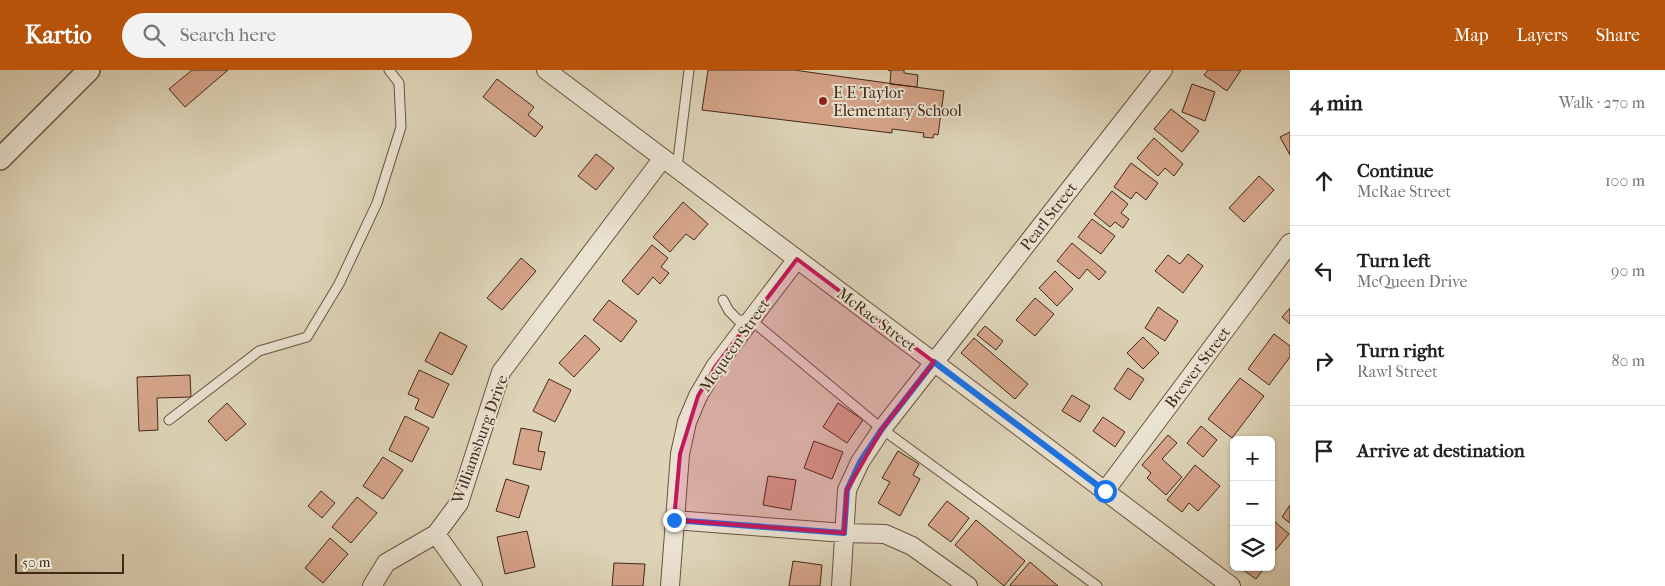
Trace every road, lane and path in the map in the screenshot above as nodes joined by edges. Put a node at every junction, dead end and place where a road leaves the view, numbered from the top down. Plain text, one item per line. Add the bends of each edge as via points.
1 (89, 70) edge
2 (389, 70) edge
3 (546, 70) edge
4 (689, 70) edge
5 (1163, 70) edge
6 (0, 159) edge
7 (670, 163) junction
8 (1290, 243) edge
9 (796, 259) junction
10 (722, 300) dead end
11 (750, 320) junction
12 (934, 362) junction
13 (169, 420) dead end
14 (882, 429) junction
15 (1105, 491) junction
16 (674, 520) junction
17 (844, 533) junction
18 (436, 534) junction
19 (372, 586) edge
20 (473, 586) edge
21 (670, 586) edge
22 (841, 586) edge
23 (968, 586) edge
24 (1097, 586) edge
25 (1231, 586) edge

1 - 6 street
2 - 13 lane via 399,83 401,127 377,203 308,337 259,351
3 - 7 street, McRae Street
4 - 7 lane
5 - 12 street, Pearl Street
7 - 9 street, McRae Street
7 - 18 street, Williamsburg Drive via 502,372 459,503
8 - 15 street, Brewer Street
9 - 11 street, Mcqueen Street
9 - 12 street, McRae Street
10 - 11 lane via 738,320
11 - 14 lane
11 - 16 street, Mcqueen Street via 715,367 687,422 680,454
12 - 14 street, Pearl Street
12 - 15 street, McRae Street
14 - 17 street, Pearl Street via 860,462 847,490
14 - 24 lane
15 - 25 street, McRae Street
16 - 17 street
16 - 21 street, Mcqueen Street
17 - 22 street, Pearl Street
17 - 23 street via 885,534 912,546
18 - 19 street, Williamsburg Drive via 386,563
18 - 20 street

